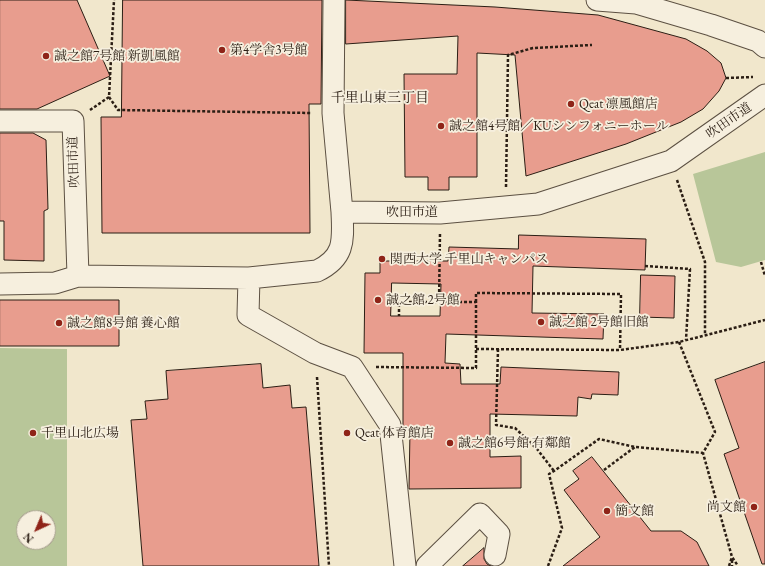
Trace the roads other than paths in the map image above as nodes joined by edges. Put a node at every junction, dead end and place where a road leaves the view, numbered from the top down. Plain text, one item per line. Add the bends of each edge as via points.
1 (334, 0) edge
2 (597, 0) edge
3 (765, 47) edge
4 (765, 95) edge
5 (0, 121) edge
6 (342, 212) junction
7 (78, 276) junction
8 (249, 278) junction
9 (0, 284) edge
10 (495, 555) dead end
11 (405, 566) edge
12 (426, 566) edge

1 - 6 lane via 332,113
2 - 3 lane via 636,3 758,41
4 - 6 lane, 吹田市道 via 671,161 538,204 440,213
5 - 7 lane, 吹田市道 via 73,121
6 - 8 lane via 343,242 332,261 324,268 317,271
7 - 8 lane
7 - 9 lane via 55,283
8 - 11 lane via 248,315 315,353 352,367 390,425
10 - 12 lane via 499,534 480,514

